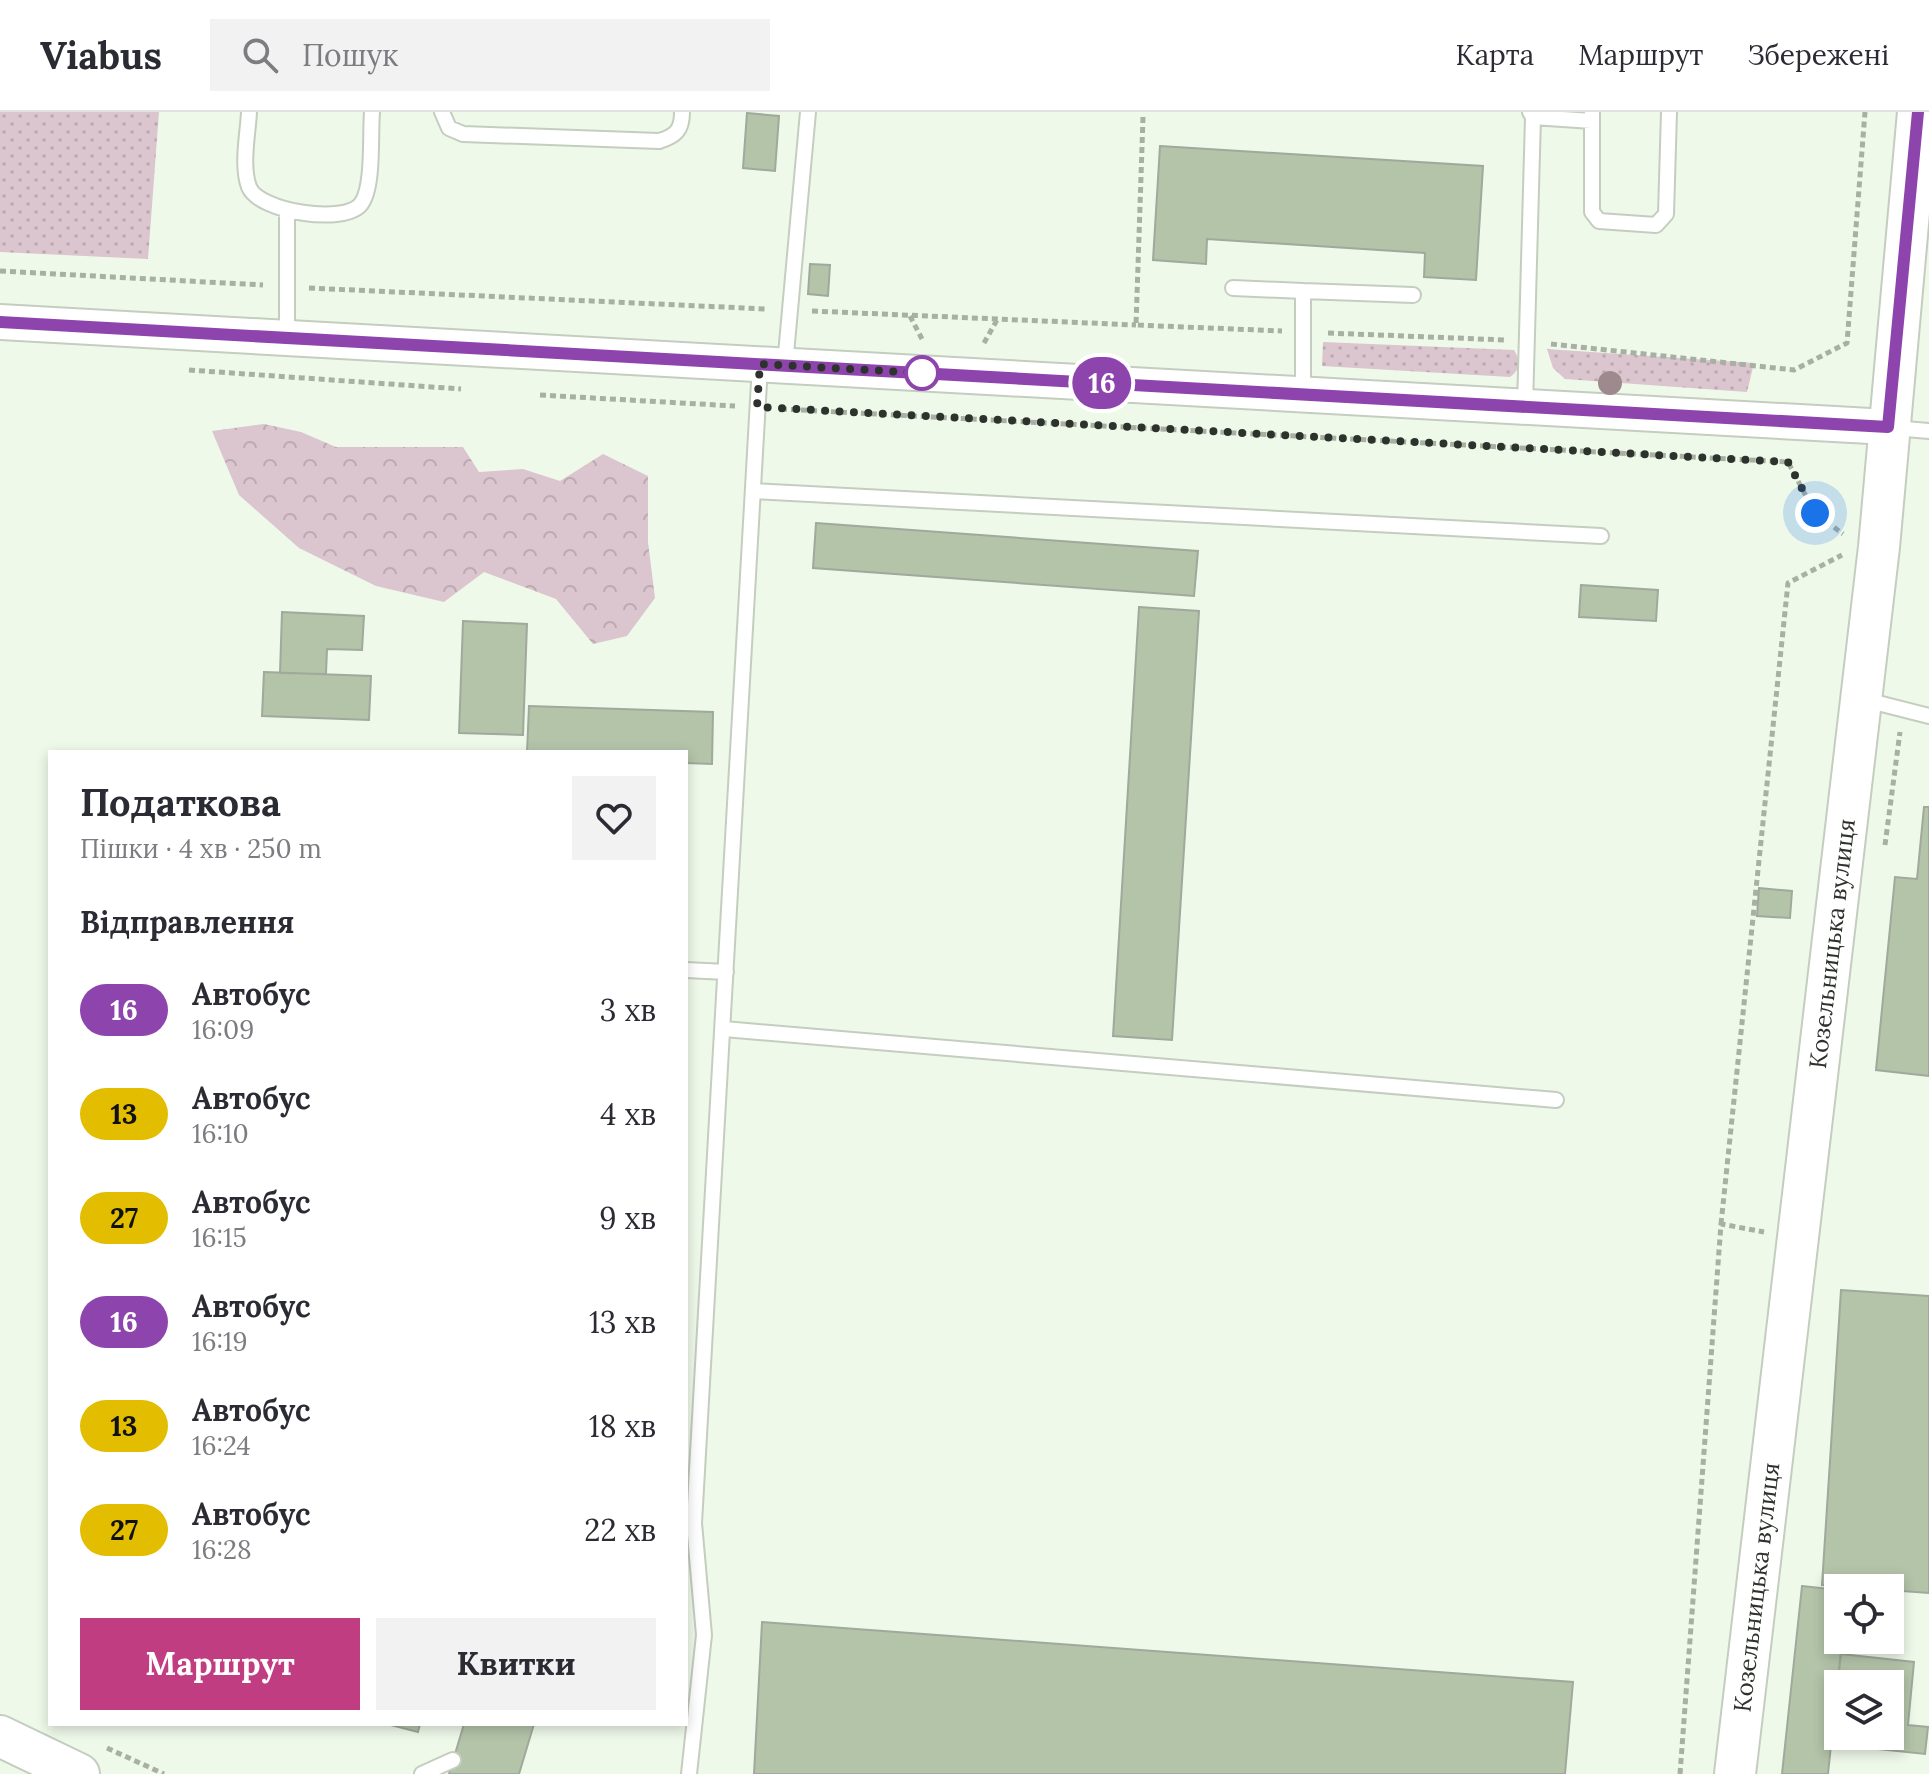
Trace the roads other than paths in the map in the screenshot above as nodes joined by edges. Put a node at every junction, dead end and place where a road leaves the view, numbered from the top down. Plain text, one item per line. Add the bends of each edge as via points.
1 (249, 112) edge
2 (372, 112) edge
3 (442, 112) edge
4 (682, 112) edge
5 (808, 112) edge
6 (1669, 112) edge
7 (1918, 112) edge
8 (1532, 114) edge
9 (1592, 116) edge
10 (287, 211) junction
11 (1233, 288) dead end
12 (1303, 291) junction
13 (1413, 295) dead end
14 (0, 322) edge
15 (287, 338) junction
16 (772, 365) junction
17 (1303, 395) junction
18 (1525, 407) junction
19 (1888, 427) junction
20 (1929, 431) edge
21 (753, 491) junction
22 (1601, 536) dead end
23 (1862, 699) junction
24 (1929, 716) edge
25 (688, 970) edge
26 (726, 972) junction
27 (724, 1029) junction
28 (1556, 1100) dead end
29 (23, 1753) edge
30 (453, 1760) dead end
31 (79, 1774) edge
32 (422, 1774) edge
33 (689, 1774) edge
34 (1735, 1774) edge

1 - 10 lane via 248,186 257,200
2 - 10 lane via 367,194 359,207 348,214
3 - 4 lane via 449,128 463,134 659,141 674,136 682,125
5 - 16 lane via 789,310
6 - 9 lane via 1666,214 1656,225 1599,221 1592,212
7 - 19 main road, Козельницька вулиця
8 - 9 lane
8 - 18 lane
10 - 15 lane
11 - 12 lane
12 - 13 lane
12 - 17 lane
14 - 15 street
15 - 16 street
16 - 17 street
16 - 21 lane via 757,407
17 - 18 street
18 - 19 street
19 - 20 lane
19 - 23 main road, Козельницька вулиця
21 - 22 lane
21 - 26 lane
23 - 24 lane
23 - 34 main road, Козельницька вулиця
25 - 26 lane
26 - 27 lane
27 - 28 lane
27 - 33 lane via 694,1523 704,1635
29 - 31 main road
30 - 32 lane

